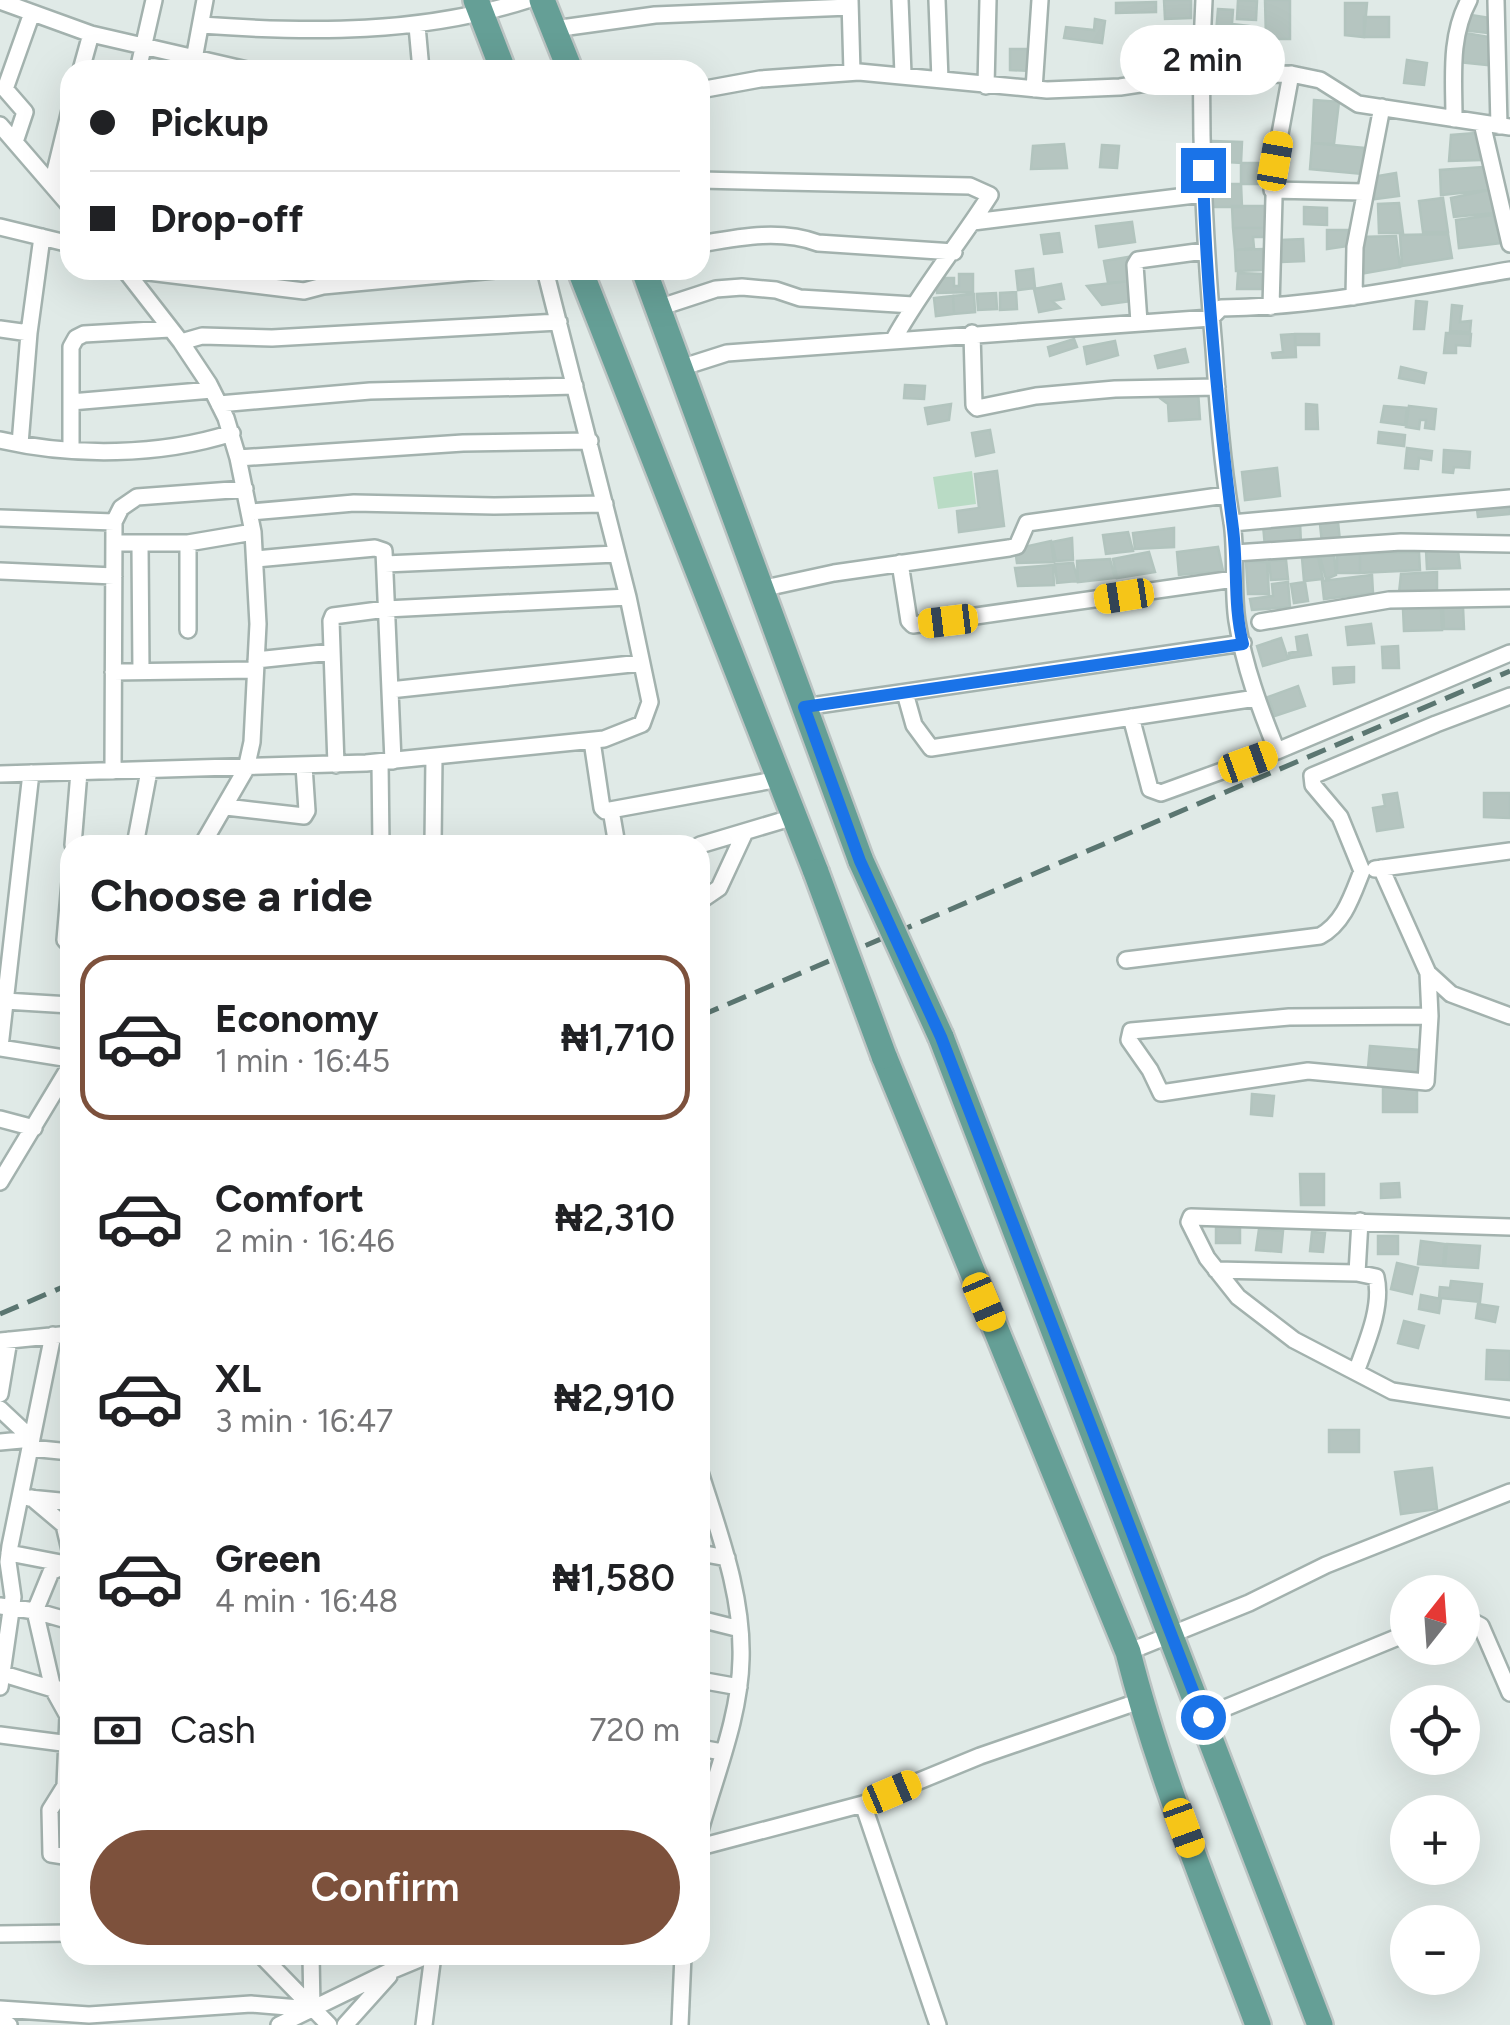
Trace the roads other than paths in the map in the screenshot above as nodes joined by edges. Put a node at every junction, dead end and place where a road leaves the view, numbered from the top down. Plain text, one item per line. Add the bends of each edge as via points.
1 (154, 0) edge
2 (205, 0) edge
3 (527, 0) edge
4 (542, 0) edge
5 (900, 0) edge
6 (936, 0) edge
7 (988, 0) edge
8 (1040, 0) edge
9 (1204, 0) edge
10 (1469, 0) edge
11 (0, 1) edge
12 (1496, 1) edge
13 (850, 4) edge
14 (479, 7) edge
15 (32, 13) junction
16 (201, 25) junction
17 (418, 26) junction
18 (554, 29) junction
19 (91, 34) junction
20 (146, 46) junction
21 (84, 60) edge
22 (141, 60) edge
23 (181, 60) edge
24 (195, 60) edge
25 (420, 60) edge
26 (499, 60) edge
27 (566, 60) edge
28 (852, 72) junction
29 (903, 74) junction
30 (1291, 74) junction
31 (1200, 75) junction
32 (940, 80) junction
33 (986, 86) junction
34 (710, 88) edge
35 (1034, 90) junction
36 (1382, 107) junction
37 (1454, 119) junction
38 (0, 124) edge
39 (1497, 125) edge
40 (15, 142) junction
41 (60, 151) edge
42 (710, 180) edge
43 (52, 184) junction
44 (1272, 190) junction
45 (1364, 192) junction
46 (60, 194) edge
47 (1204, 194) junction
48 (973, 222) junction
49 (0, 227) edge
50 (42, 237) junction
51 (60, 242) edge
52 (710, 242) edge
53 (1510, 244) edge
54 (1204, 251) junction
55 (954, 252) junction
56 (1510, 270) edge
57 (136, 280) edge
58 (212, 280) edge
59 (331, 280) edge
60 (548, 280) edge
61 (584, 280) edge
62 (648, 280) edge
63 (1354, 297) junction
64 (913, 305) junction
65 (1271, 307) junction
66 (658, 308) junction
67 (1211, 318) junction
68 (559, 322) junction
69 (1139, 322) junction
70 (0, 328) edge
71 (28, 333) junction
72 (972, 333) junction
73 (176, 335) junction
74 (894, 339) junction
75 (680, 368) junction
76 (576, 386) junction
77 (1217, 387) junction
78 (215, 397) junction
79 (71, 402) junction
80 (232, 433) junction
81 (0, 440) edge
82 (590, 441) junction
83 (20, 444) junction
84 (71, 450) junction
85 (238, 458) junction
86 (245, 488) junction
87 (1226, 495) junction
88 (1510, 498) edge
89 (605, 504) junction
90 (250, 512) junction
91 (0, 518) edge
92 (114, 522) junction
93 (1232, 523) junction
94 (253, 532) junction
95 (188, 542) junction
96 (114, 543) junction
97 (1510, 544) edge
98 (140, 546) junction
99 (1236, 553) junction
100 (617, 554) junction
101 (256, 559) junction
102 (384, 564) junction
103 (900, 564) junction
104 (0, 570) edge
105 (114, 576) junction
106 (1234, 579) junction
107 (761, 589) junction
108 (628, 597) junction
109 (1510, 598) edge
110 (386, 610) junction
111 (1260, 622) dead end
112 (188, 630) dead end
113 (1243, 644) junction
114 (332, 652) junction
115 (1510, 653) edge
116 (642, 663) junction
117 (255, 665) junction
118 (113, 672) junction
119 (141, 672) junction
120 (390, 690) junction
121 (905, 693) junction
122 (1510, 696) edge
123 (1256, 698) junction
124 (804, 707) junction
125 (1130, 718) junction
126 (592, 740) junction
127 (1277, 751) junction
128 (434, 757) junction
129 (387, 761) junction
130 (336, 764) junction
131 (304, 766) junction
132 (246, 768) junction
133 (149, 771) junction
134 (80, 772) junction
135 (112, 772) junction
136 (31, 773) junction
137 (0, 774) edge
138 (780, 779) junction
139 (226, 807) junction
140 (611, 810) junction
141 (794, 817) junction
142 (745, 832) junction
143 (74, 835) edge
144 (138, 835) edge
145 (208, 835) edge
146 (381, 835) edge
147 (434, 835) edge
148 (615, 835) edge
149 (710, 842) edge
150 (1510, 851) edge
151 (1381, 868) junction
152 (1362, 871) junction
153 (710, 894) edge
154 (6, 944) edge
155 (1126, 960) dead end
156 (1428, 973) junction
157 (5, 1001) junction
158 (60, 1004) edge
159 (1430, 1016) junction
160 (1510, 1016) edge
161 (0, 1048) edge
162 (60, 1061) edge
163 (60, 1081) edge
164 (0, 1118) edge
165 (34, 1128) junction
166 (0, 1182) edge
167 (1360, 1222) junction
168 (1510, 1227) edge
169 (1216, 1270) junction
170 (1357, 1274) junction
171 (52, 1335) junction
172 (60, 1335) edge
173 (5, 1340) edge
174 (1356, 1372) junction
175 (0, 1394) edge
176 (0, 1409) edge
177 (1510, 1409) edge
178 (0, 1442) edge
179 (32, 1444) junction
180 (60, 1450) edge
181 (1510, 1492) edge
182 (26, 1497) junction
183 (60, 1501) edge
184 (710, 1504) edge
185 (60, 1522) edge
186 (9, 1553) junction
187 (710, 1555) edge
188 (727, 1558) junction
189 (60, 1559) edge
190 (60, 1566) edge
191 (6, 1607) edge
192 (35, 1610) junction
193 (60, 1617) edge
194 (710, 1622) edge
195 (1480, 1625) edge
196 (740, 1629) junction
197 (1172, 1636) junction
198 (1390, 1640) edge
199 (1128, 1652) junction
200 (0, 1678) edge
201 (710, 1682) edge
202 (739, 1687) junction
203 (53, 1688) junction
204 (60, 1688) edge
205 (1510, 1693) edge
206 (60, 1701) edge
207 (1140, 1701) junction
208 (1203, 1717) junction
209 (0, 1736) edge
210 (60, 1743) edge
211 (710, 1750) edge
212 (722, 1752) junction
213 (710, 1789) edge
214 (60, 1794) edge
215 (863, 1804) junction
216 (710, 1844) edge
217 (60, 1856) edge
218 (60, 1933) edge
219 (0, 1934) edge
220 (271, 1965) edge
221 (312, 1965) edge
222 (405, 1965) edge
223 (430, 1965) edge
224 (681, 1965) edge
225 (394, 1969) junction
226 (0, 2008) edge
227 (312, 2008) junction
228 (0, 2021) edge
229 (9, 2025) edge
230 (279, 2025) edge
231 (329, 2025) edge
232 (345, 2025) edge
233 (424, 2025) edge
234 (680, 2025) edge
235 (938, 2025) edge
236 (1258, 2025) edge
237 (1320, 2025) edge

1 - 20 street
2 - 16 street
3 - 14 street
4 - 18 main road
5 - 29 street
6 - 32 street
7 - 33 street
8 - 35 street
9 - 31 street
10 - 37 street via 1454,46
11 - 15 street
12 - 39 street
13 - 18 street via 655,15
13 - 28 street
14 - 17 street
14 - 26 main road
15 - 19 street
15 - 40 street via 5,89 26,112
16 - 17 street
16 - 24 street
17 - 25 street
18 - 27 main road
19 - 20 street
19 - 21 street
20 - 22 street
20 - 23 street
28 - 29 street
28 - 34 street
29 - 32 street
30 - 31 street
30 - 36 street via 1320,80 1358,104
30 - 44 street
31 - 35 street
31 - 47 street
32 - 33 street
33 - 35 street
36 - 37 street
36 - 45 street
37 - 39 street
38 - 40 street
39 - 53 street
40 - 43 street
41 - 43 street
42 - 48 street via 970,186 990,195
43 - 46 street
44 - 45 street
44 - 65 street
45 - 63 street
47 - 48 street
47 - 54 street
48 - 55 street
49 - 50 street
50 - 51 street
50 - 71 street
52 - 55 street via 802,236 818,243
54 - 67 street
54 - 69 street via 1138,260
55 - 64 street
56 - 63 street
57 - 73 street
58 - 59 street via 304,291
60 - 68 street
61 - 138 main road
62 - 66 main road
63 - 65 street
64 - 66 street via 742,287
64 - 74 street
65 - 67 street via 1222,308
66 - 75 main road
67 - 69 street
67 - 77 street
68 - 73 street via 272,338
68 - 76 street
69 - 72 street
70 - 71 street
71 - 83 street
72 - 74 street
72 - 77 street via 978,408 1036,396
73 - 78 street
73 - 79 street via 76,338
74 - 75 street via 728,353
75 - 107 main road
76 - 78 street
76 - 82 street
77 - 87 street
78 - 79 street
78 - 80 street
79 - 84 street
80 - 84 street via 155,447
80 - 85 street
81 - 83 street
82 - 85 street
82 - 89 street
83 - 84 street
85 - 86 street
86 - 90 street
86 - 92 street via 137,497
87 - 93 street
87 - 103 street via 1027,523 1016,546
88 - 93 street
89 - 90 street via 354,503
89 - 100 street
90 - 94 street
91 - 92 street
92 - 96 street
93 - 99 street
94 - 95 street
94 - 101 street
95 - 98 street
95 - 112 street
96 - 98 street
96 - 105 street
97 - 99 street via 1401,542
98 - 119 street
99 - 106 street
100 - 102 street
100 - 108 street
101 - 102 street via 375,548 384,551
101 - 117 street
102 - 110 street
103 - 106 street via 913,625
103 - 107 street
104 - 105 street
105 - 118 street
106 - 113 street
107 - 124 main road
108 - 110 street
108 - 116 street
109 - 111 street via 1389,600
110 - 114 street via 333,616
110 - 120 street
113 - 121 street
113 - 123 street
114 - 117 street
114 - 130 street
115 - 127 street
116 - 120 street
116 - 126 street via 650,702 642,724
117 - 119 street
117 - 132 street
118 - 119 street
118 - 135 street
120 - 129 street
121 - 124 street
121 - 125 street via 914,724 931,748
122 - 152 street via 1312,776 1340,817
123 - 125 street
123 - 127 street
124 - 197 main road, bridge via 860,861 941,1037
125 - 127 street via 1154,792
126 - 128 street
126 - 140 street via 602,808
128 - 129 street
128 - 147 street
129 - 130 street
129 - 146 street
130 - 131 street
131 - 132 street
131 - 139 street via 304,816
132 - 133 street
132 - 139 street
133 - 135 street
133 - 144 street
134 - 135 street
134 - 136 street
134 - 143 street
136 - 137 street
136 - 154 street
138 - 140 street
138 - 141 main road
139 - 145 street
140 - 148 street
141 - 142 street
141 - 199 main road, bridge via 884,1056
142 - 149 street
142 - 153 street
150 - 151 street
151 - 152 street
151 - 156 street
152 - 155 street via 1342,917 1320,936
154 - 157 street
156 - 159 street
156 - 160 street via 1451,994
157 - 158 street
157 - 161 street
159 - 159 street via 1426,1082 1308,1072 1161,1092 1129,1040 1132,1030 1289,1017
161 - 162 street
163 - 165 street
164 - 165 street
165 - 166 street
167 - 168 street
167 - 169 street via 1191,1217 1190,1227
167 - 170 street
169 - 170 street
169 - 174 street via 1238,1297 1294,1340
170 - 174 street via 1376,1277 1378,1285
171 - 172 street
171 - 173 street
171 - 179 street
173 - 175 street
174 - 177 street via 1421,1398
176 - 179 street
178 - 179 street
179 - 180 street
179 - 182 street
181 - 197 street
182 - 183 street
182 - 185 street
182 - 186 street
184 - 188 street
186 - 189 street
186 - 191 street
187 - 188 street
188 - 196 street
190 - 192 street
191 - 192 street
191 - 200 street
192 - 193 street
192 - 203 street
194 - 196 street
195 - 205 street
196 - 202 street
197 - 199 street
197 - 208 main road
198 - 208 street
199 - 207 main road
200 - 203 street
201 - 202 street
202 - 212 street
203 - 204 street
203 - 206 street
207 - 215 street
207 - 236 main road
208 - 237 main road
209 - 210 street
211 - 212 street
212 - 213 street
214 - 217 street via 50,1810 51,1854
215 - 216 street
215 - 235 street
218 - 219 street
220 - 227 street
221 - 227 street
222 - 225 street
223 - 233 street
224 - 234 street
225 - 227 street
225 - 232 street
226 - 227 street via 89,2016 251,2004
227 - 230 street
227 - 231 street
228 - 229 street

